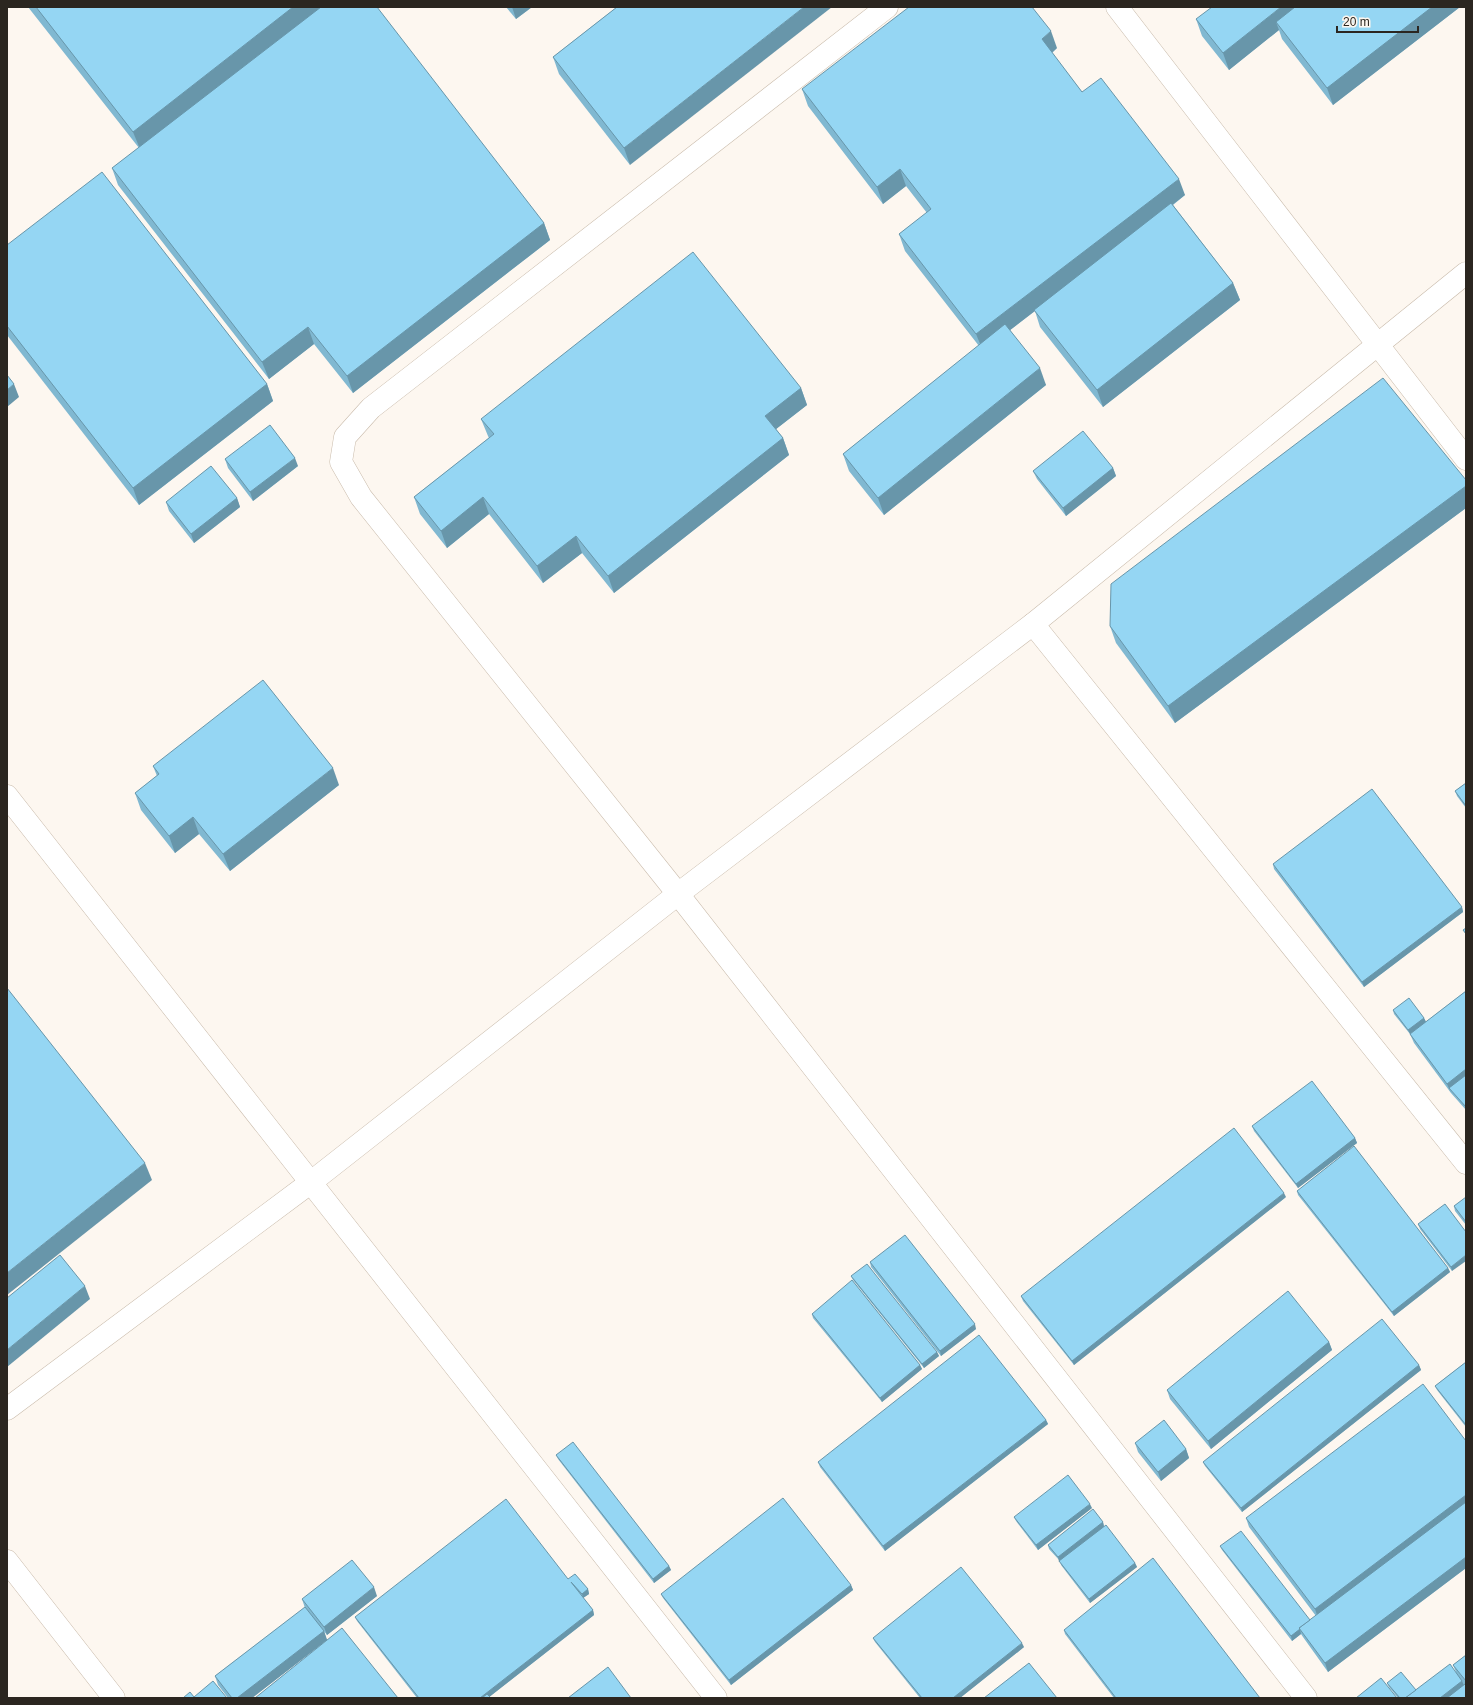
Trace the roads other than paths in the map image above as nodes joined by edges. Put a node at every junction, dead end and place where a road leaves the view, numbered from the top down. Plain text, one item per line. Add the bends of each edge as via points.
1 (887, 7) edge
2 (1117, 7) edge
3 (1466, 273) edge
4 (1378, 346) junction
5 (1466, 459) edge
6 (1033, 624) junction
7 (7, 796) edge
8 (678, 894) junction
9 (1466, 1163) edge
10 (310, 1183) junction
11 (7, 1409) edge
12 (7, 1561) edge
13 (114, 1698) edge
14 (716, 1698) edge
15 (1306, 1698) edge

1 - 8 street via 371,408 345,437 341,462 362,497
2 - 4 street
3 - 4 street
4 - 5 street
4 - 6 street
6 - 8 street
6 - 9 street
7 - 10 street
8 - 10 street
8 - 15 street
10 - 11 street
10 - 14 street
12 - 13 street

